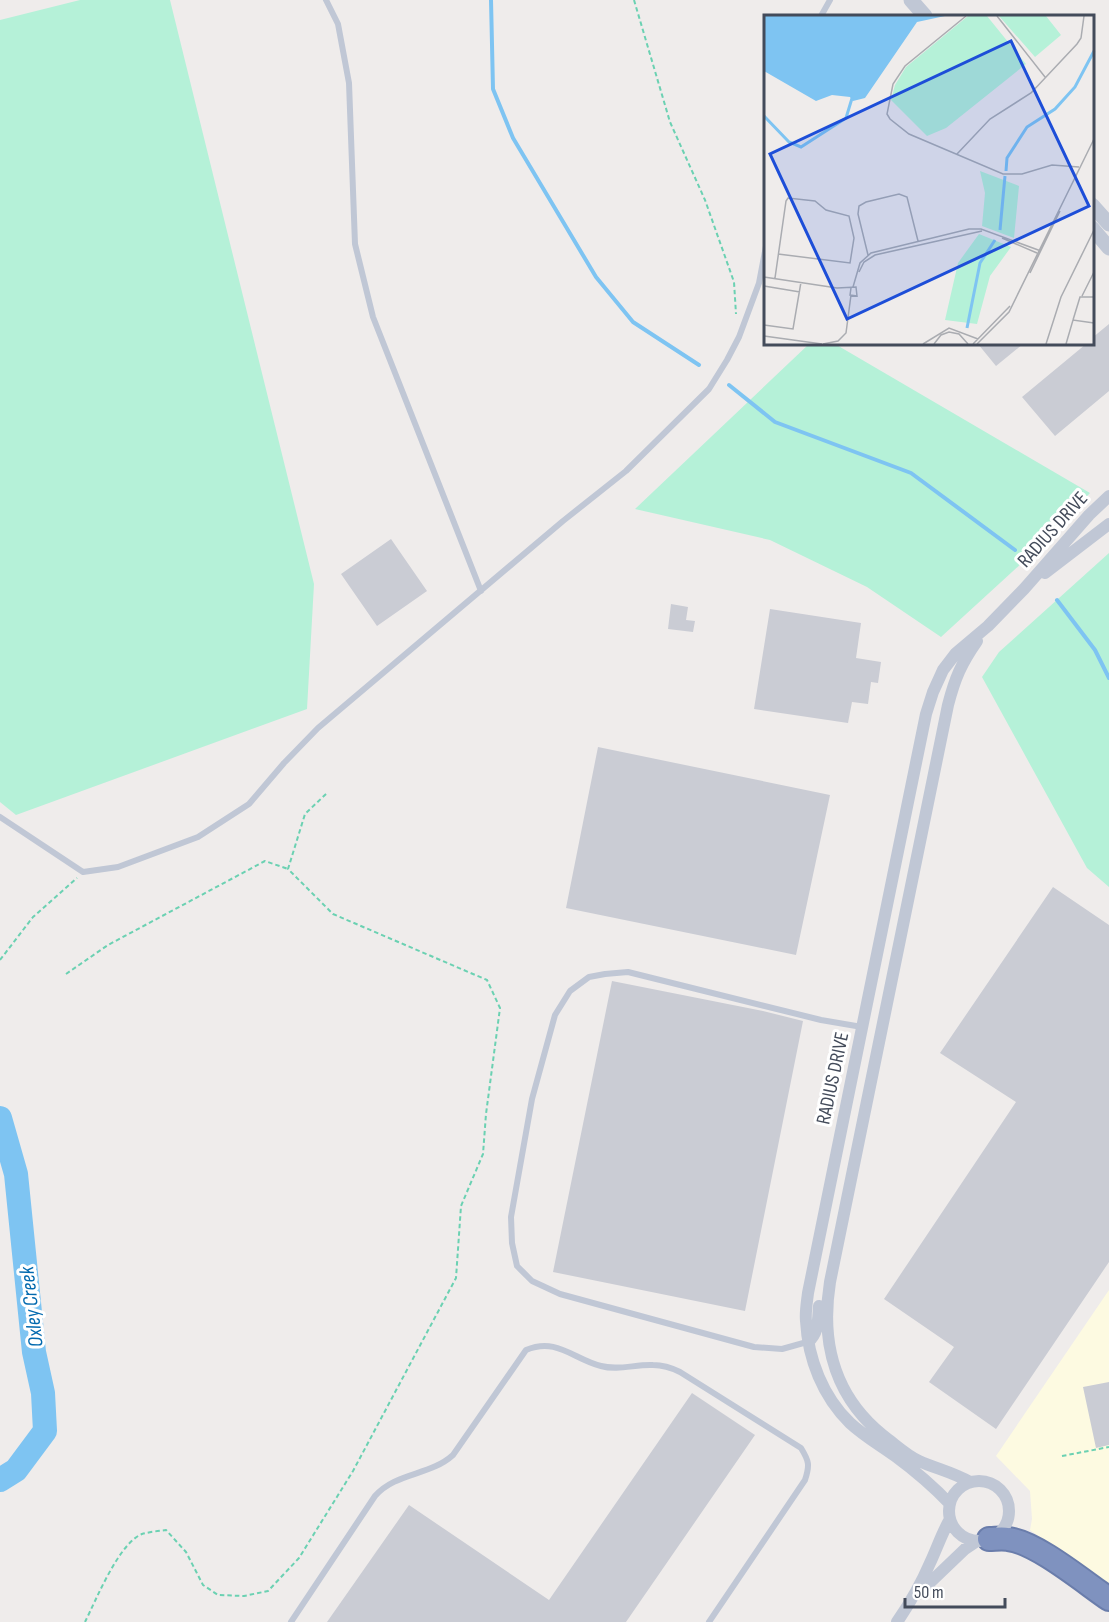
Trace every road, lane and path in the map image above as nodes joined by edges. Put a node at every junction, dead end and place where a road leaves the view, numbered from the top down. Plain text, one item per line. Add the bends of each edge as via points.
1 (327, 0) edge
2 (634, 0) edge
3 (830, 0) edge
4 (911, 0) edge
5 (822, 15) edge
6 (924, 15) edge
7 (1094, 207) edge
8 (1109, 224) edge
9 (1094, 230) edge
10 (1109, 248) edge
11 (764, 252) edge
12 (739, 337) junction
13 (1109, 496) edge
14 (1109, 524) edge
15 (1024, 589) junction
16 (481, 591) junction
17 (988, 626) junction
18 (327, 793) dead end
19 (0, 817) edge
20 (919, 844) junction
21 (288, 869) junction
22 (83, 872) junction
23 (0, 960) edge
24 (876, 964) junction
25 (66, 974) dead end
26 (887, 1001) junction
27 (862, 1027) junction
28 (843, 1118) junction
29 (843, 1216) junction
30 (808, 1341) junction
31 (835, 1369) junction
32 (1109, 1447) edge
33 (1062, 1456) dead end
34 (970, 1482) junction
35 (950, 1504) junction
36 (950, 1519) junction
37 (983, 1540) junction
38 (1109, 1599) edge
39 (913, 1600) junction
40 (85, 1622) edge
41 (291, 1622) edge
42 (709, 1622) edge
43 (897, 1622) edge

1 - 16 lane via 338,24 349,83 355,244 373,317
2 - 12 path via 670,122 705,200 734,282
3 - 5 lane
4 - 6 street
7 - 8 street
9 - 10 street
11 - 12 lane via 759,283
12 - 16 lane via 709,390 626,471
13 - 15 street, RADIUS DRIVE
14 - 15 street, RADIUS DRIVE
15 - 17 street, RADIUS DRIVE
16 - 22 lane via 318,728 249,804 198,837 118,867
17 - 20 street, RADIUS DRIVE via 954,681
17 - 24 street, RADIUS DRIVE via 956,653 933,692
18 - 21 path via 305,814
19 - 22 lane
20 - 24 street via 903,885 889,955 886,962
20 - 26 street, RADIUS DRIVE
21 - 25 path via 265,861 108,945
21 - 40 path via 333,914 487,980 500,1008 483,1154 461,1206 456,1278 353,1471 299,1558 268,1590 244,1596 218,1595 203,1585 186,1552 166,1530 140,1535 124,1548
22 - 23 path via 33,917
24 - 27 street, RADIUS DRIVE
26 - 28 street via 876,1004 856,1086
26 - 29 street, RADIUS DRIVE
27 - 28 street, RADIUS DRIVE
27 - 30 lane via 628,972 589,977 570,991 555,1016 532,1099 511,1217 518,1266 532,1281 560,1294 754,1347 782,1349
28 - 30 street, RADIUS DRIVE via 808,1293
29 - 30 street via 831,1242 817,1330
29 - 31 street, RADIUS DRIVE via 827,1300 826,1324
30 - 31 street via 824,1351
30 - 35 street, RADIUS DRIVE via 814,1365 835,1406 851,1424 934,1487
31 - 34 street, RADIUS DRIVE via 849,1399 880,1434 918,1461
32 - 33 path
34 - 35 street via 957,1490
34 - 37 street via 991,1483 1006,1498 1007,1522 1003,1529
35 - 36 street
36 - 37 street via 960,1534
36 - 39 street
37 - 38 highway via 1008,1539 1040,1551
37 - 39 street via 964,1549
39 - 43 street
41 - 42 lane via 383,1486 444,1463 526,1350 544,1345 601,1366 653,1365 681,1372 801,1448 808,1460 806,1480

